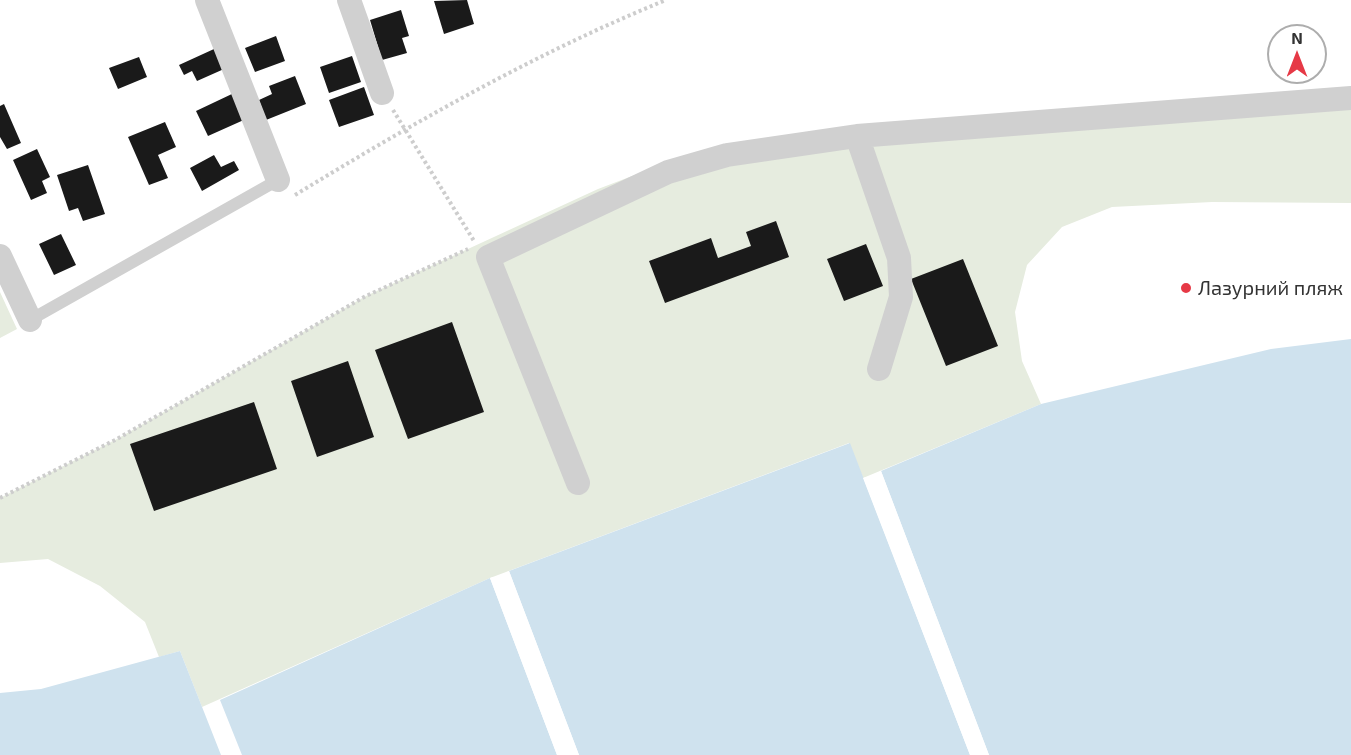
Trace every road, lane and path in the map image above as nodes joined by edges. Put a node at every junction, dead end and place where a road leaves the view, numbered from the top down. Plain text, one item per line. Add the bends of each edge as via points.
1 (207, 0) edge
2 (666, 0) edge
3 (353, 1) edge
4 (382, 93) joint
5 (1351, 98) edge
6 (404, 129) junction
7 (856, 136) junction
8 (278, 180) junction
9 (0, 256) edge
10 (30, 320) joint
11 (879, 369) dead end
12 (578, 483) dead end
13 (0, 498) edge

1 - 8 street
2 - 6 path via 505,75
3 - 4 street
4 - 6 path
5 - 7 street
6 - 8 path via 292,197 284,194
6 - 13 path via 476,245 366,296 117,440
7 - 11 street via 899,258 901,297
7 - 12 street via 727,155 668,172 488,257
8 - 10 lane
9 - 10 street

